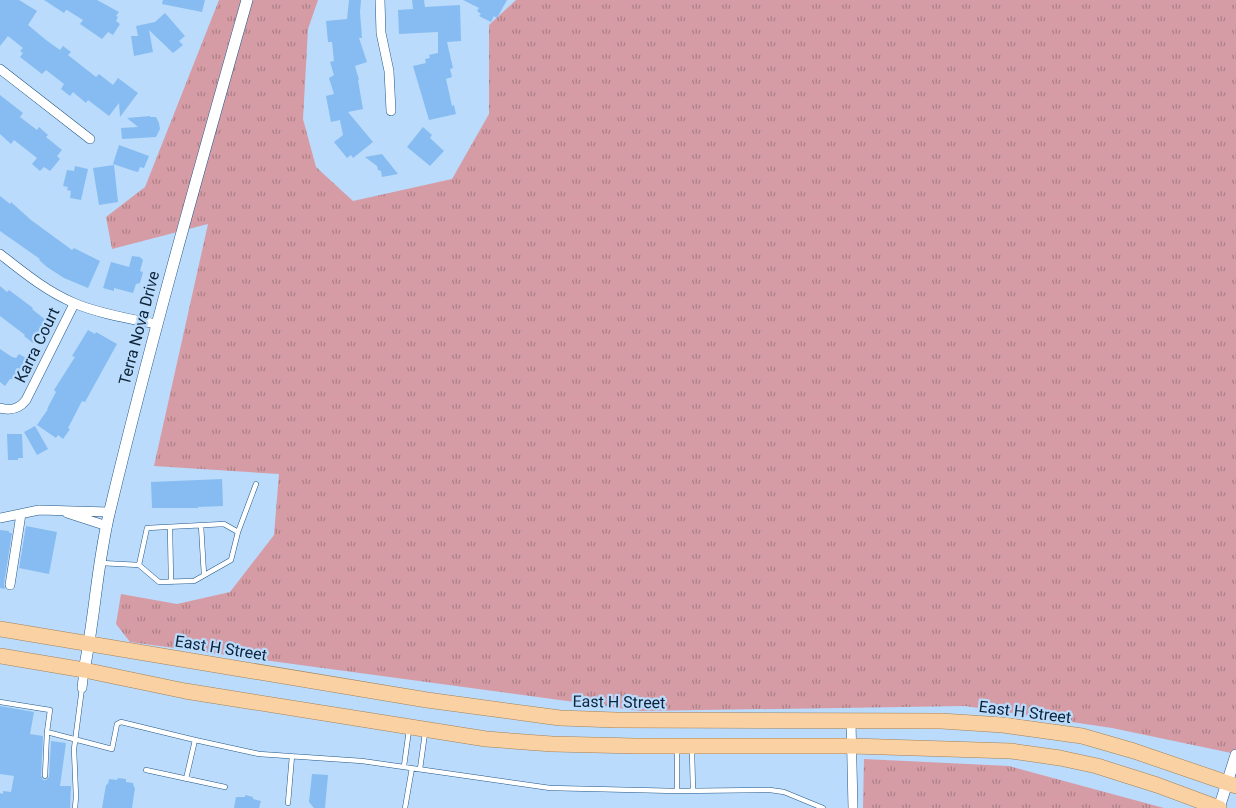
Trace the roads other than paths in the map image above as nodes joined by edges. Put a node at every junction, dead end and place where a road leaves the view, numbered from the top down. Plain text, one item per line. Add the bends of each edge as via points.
1 (246, 0) edge
2 (380, 0) edge
3 (0, 69) edge
4 (391, 111) dead end
5 (90, 139) dead end
6 (0, 254) edge
7 (74, 304) junction
8 (156, 324) junction
9 (0, 408) edge
10 (256, 484) dead end
11 (55, 509) junction
12 (109, 512) junction
13 (21, 514) junction
14 (0, 518) edge
15 (200, 525) junction
16 (107, 526) junction
17 (170, 527) junction
18 (238, 532) junction
19 (101, 562) junction
20 (139, 565) junction
21 (204, 575) junction
22 (171, 582) junction
23 (10, 585) dead end
24 (0, 630) edge
25 (90, 644) junction
26 (0, 656) edge
27 (84, 670) junction
28 (82, 688) joint
29 (0, 702) edge
30 (851, 721) junction
31 (410, 726) junction
32 (426, 728) junction
33 (47, 732) junction
34 (75, 738) junction
35 (195, 740) junction
36 (852, 746) junction
37 (677, 747) junction
38 (692, 747) junction
39 (1236, 755) edge
40 (292, 756) junction
41 (404, 766) junction
42 (412, 768) junction
43 (420, 769) junction
44 (146, 770) dead end
45 (45, 776) dead end
46 (186, 779) junction
47 (1231, 784) edge
48 (225, 787) dead end
49 (677, 791) junction
50 (693, 791) junction
51 (288, 803) dead end
52 (75, 808) edge
53 (405, 808) edge
54 (823, 808) edge
55 (852, 808) edge
56 (1219, 808) edge

1 - 8 street, Terra Nova Drive
2 - 4 street
3 - 5 street
6 - 7 street via 40,285
7 - 8 street
7 - 9 street, Karra Court via 26,400 13,410
8 - 12 street, Terra Nova Drive
10 - 18 lane
11 - 12 street
11 - 13 street
11 - 16 street
12 - 16 street, Terra Nova Drive
13 - 14 street
13 - 23 street
15 - 17 lane
15 - 18 lane via 224,524
15 - 21 lane
16 - 19 street, Terra Nova Drive
17 - 20 lane via 146,528
17 - 22 lane
18 - 21 lane via 231,560
19 - 20 lane
19 - 25 street, Terra Nova Drive
20 - 22 lane via 159,582
21 - 22 lane via 194,581
24 - 25 main road, East H Street
25 - 27 street, Terra Nova Drive
25 - 30 main road, East H Street via 427,700 560,718
26 - 27 main road
27 - 28 street
27 - 31 main road via 185,690
28 - 34 lane
29 - 33 lane via 50,710
30 - 36 street
30 - 47 main road, East H Street via 955,721 1082,736
31 - 32 main road
31 - 41 lane
32 - 37 main road via 486,739 552,744
32 - 43 lane
33 - 34 lane
33 - 45 lane
34 - 35 lane via 112,749 121,722
34 - 52 lane
35 - 40 lane via 259,754
35 - 46 lane
36 - 38 main road
36 - 55 street
36 - 56 main road via 1011,751 1060,758 1098,766
37 - 38 main road
37 - 49 lane
38 - 50 lane
39 - 47 street
40 - 41 lane
40 - 51 lane
41 - 42 lane
42 - 43 lane
42 - 53 lane
43 - 49 lane via 550,788
44 - 46 lane
46 - 48 lane
47 - 56 street
49 - 50 lane
50 - 54 lane via 770,790 784,792

